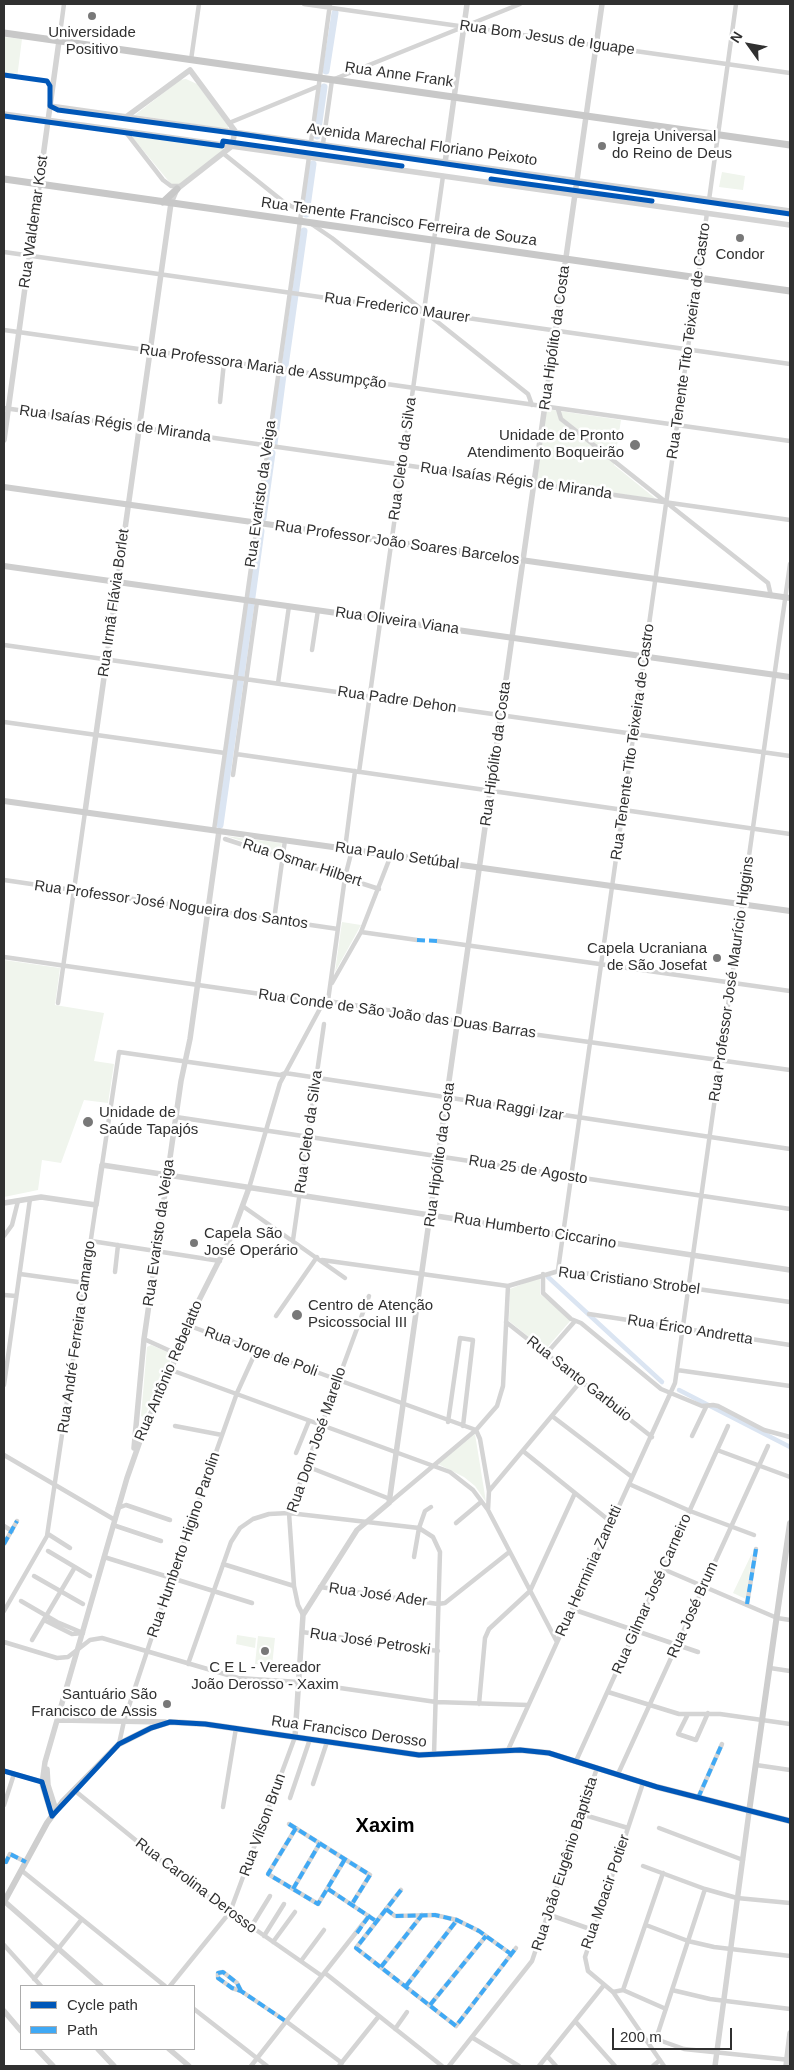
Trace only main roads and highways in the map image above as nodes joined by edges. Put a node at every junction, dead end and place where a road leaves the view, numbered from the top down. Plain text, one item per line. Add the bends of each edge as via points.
1 (4, 33) edge
2 (790, 145) edge
3 (4, 179) edge
4 (180, 187) road end
5 (163, 202) junction
6 (790, 291) edge
7 (4, 487) edge
8 (4, 566) edge
9 (788, 598) edge
10 (790, 677) edge
11 (4, 801) edge
12 (790, 911) edge
13 (790, 1523) edge
14 (787, 1569) edge
15 (749, 1812) junction
16 (790, 1821) edge
17 (4, 1902) edge

1 - 2 main road, Rua Anne Frank
3 - 5 main road, Rua Tenente Francisco Ferreira de Souza
4 - 5 main road
5 - 6 main road, Rua Tenente Francisco Ferreira de Souza
7 - 9 main road, Rua Professor João Soares Barcelos
8 - 10 main road, Rua Oliveira Viana
11 - 12 main road, Rua Paulo Setúbal
13 - 14 main road
14 - 15 main road
15 - 16 main road, Rua Francisco Derosso
15 - 17 main road, Rua Francisco Derosso via 548,1753 508,1750 434,1756 170,1722 119,1744 74,1790 54,1813

